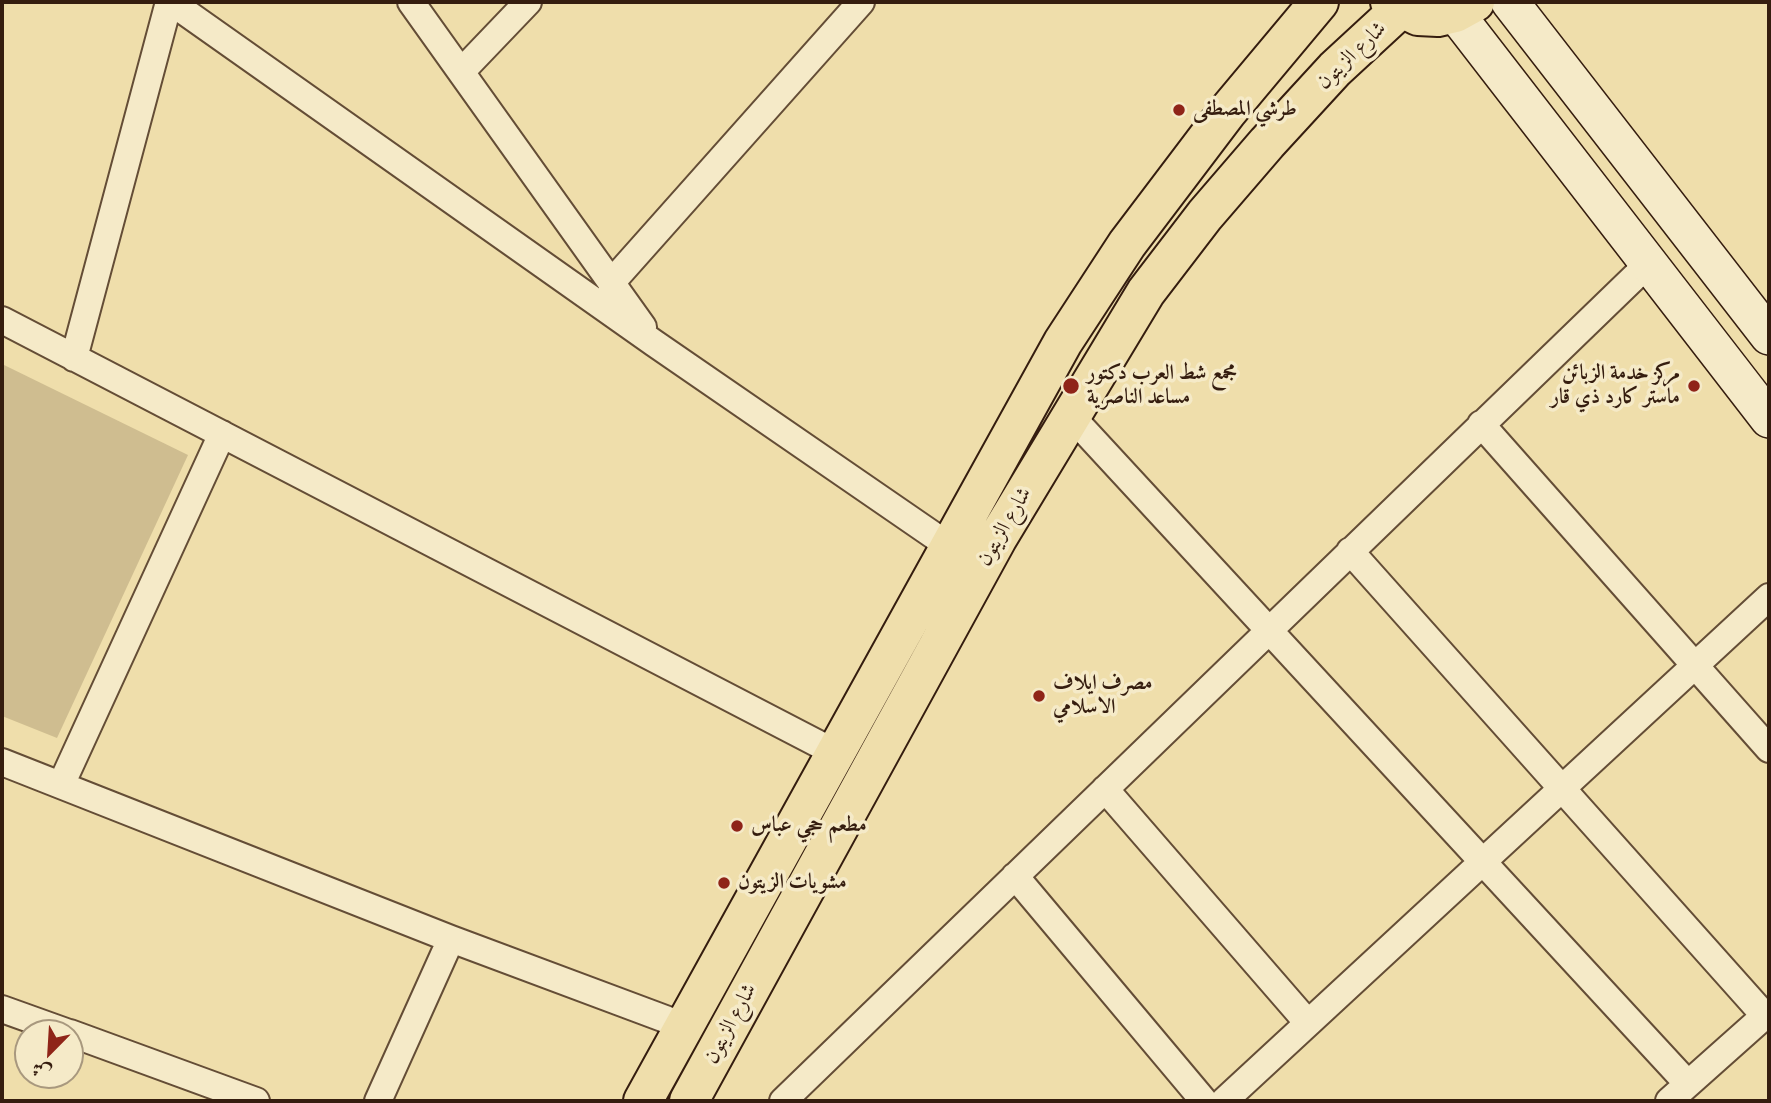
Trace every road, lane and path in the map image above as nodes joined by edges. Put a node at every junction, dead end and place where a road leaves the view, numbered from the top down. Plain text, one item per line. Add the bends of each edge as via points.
1 (170, 2) edge
2 (411, 2) edge
3 (528, 2) edge
4 (861, 2) edge
5 (1320, 2) edge
6 (1510, 2) edge
7 (1395, 6) edge
8 (1465, 7) edge
9 (461, 72) junction
10 (1648, 264) junction
11 (611, 283) junction
12 (2, 320) edge
13 (1769, 336) edge
14 (654, 343) junction
15 (74, 358) junction
16 (1070, 415) junction
17 (1769, 419) edge
18 (1480, 424) junction
19 (222, 435) junction
20 (949, 546) junction
21 (1350, 551) junction
22 (1769, 597) edge
23 (1269, 630) junction
24 (1695, 665) junction
25 (1769, 748) edge
26 (834, 752) junction
27 (2, 762) edge
28 (61, 785) junction
29 (1562, 788) junction
30 (1105, 789) junction
31 (1483, 862) junction
32 (1015, 876) junction
33 (451, 939) junction
34 (2, 1009) edge
35 (1767, 1014) edge
36 (30, 1019) edge
37 (1308, 1023) junction
38 (684, 1026) junction
39 (84, 1038) edge
40 (1679, 1093) edge
41 (256, 1101) edge
42 (378, 1101) edge
43 (643, 1101) edge
44 (690, 1101) edge
45 (783, 1101) edge
46 (1204, 1101) edge
47 (1224, 1101) edge

1 - 14 street
1 - 15 street
2 - 9 street
3 - 9 street
4 - 11 street
5 - 20 main road, شارع الزيتون via 1227,112 1127,244 1063,342
6 - 13 main road
7 - 8 main road via 1418,16 1438,17
7 - 16 main road, شارع الزيتون via 1205,215 1146,292
8 - 10 main road
9 - 11 street
10 - 17 main road
10 - 18 street
11 - 14 street
12 - 15 street
14 - 20 street
15 - 19 street
16 - 23 street
16 - 44 main road, شارع الزيتون via 867,772
18 - 21 street
18 - 24 street
19 - 26 street
19 - 28 street
20 - 26 main road, شارع الزيتون
21 - 23 street
21 - 29 street
22 - 24 street
23 - 30 street
23 - 31 street
24 - 25 street
24 - 29 street
26 - 38 main road, شارع الزيتون
27 - 28 street
28 - 33 street
29 - 31 street
29 - 35 street
30 - 32 street
30 - 37 street
31 - 37 street
31 - 40 street
32 - 45 street
32 - 46 street
33 - 38 street
33 - 42 street
34 - 36 street
35 - 40 street
37 - 47 street
38 - 43 main road, شارع الزيتون
39 - 41 street

